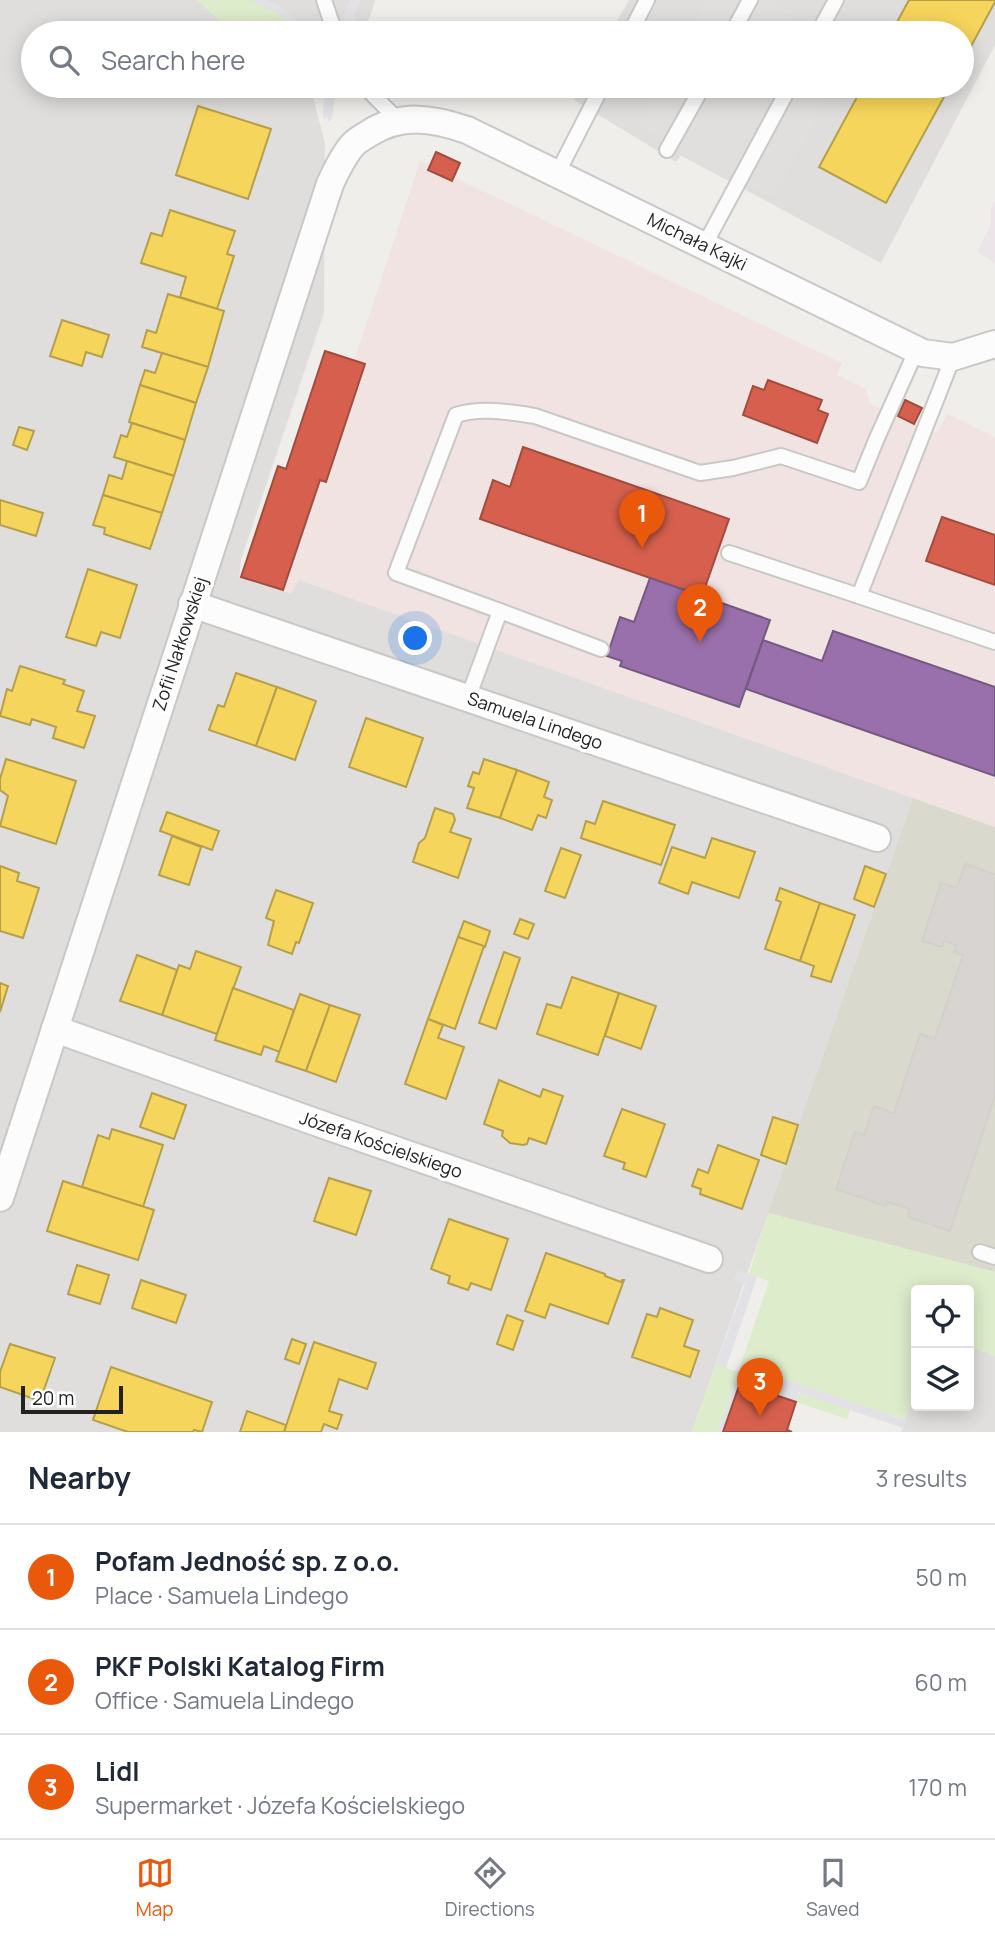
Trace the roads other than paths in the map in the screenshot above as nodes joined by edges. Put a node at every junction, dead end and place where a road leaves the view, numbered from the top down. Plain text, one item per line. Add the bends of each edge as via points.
1 (324, 0) edge
2 (647, 0) edge
3 (750, 0) edge
4 (836, 0) edge
5 (331, 21) edge
6 (636, 21) edge
7 (739, 21) edge
8 (825, 21) edge
9 (376, 98) edge
10 (596, 98) edge
11 (696, 98) edge
12 (784, 98) edge
13 (399, 121) junction
14 (667, 150) dead end
15 (557, 174) junction
16 (704, 246) junction
17 (995, 344) edge
18 (917, 349) junction
19 (953, 357) junction
20 (729, 554) dead end
21 (859, 596) junction
22 (192, 604) junction
23 (500, 611) junction
24 (995, 642) edge
25 (601, 649) dead end
26 (468, 698) junction
27 (877, 838) dead end
28 (55, 1029) junction
29 (0, 1198) edge
30 (980, 1252) dead end
31 (995, 1257) edge
32 (709, 1259) dead end

1 - 5 lane
2 - 6 lane
3 - 7 lane
4 - 8 lane
9 - 13 lane
10 - 15 lane
11 - 14 lane
12 - 16 lane
13 - 15 street, Michała Kajki via 421,119 467,130
13 - 22 street, Zofii Nałkowskiej via 353,144 330,184
15 - 16 street, Michała Kajki
16 - 18 street, Michała Kajki
17 - 19 street, Michała Kajki
18 - 19 street, Michała Kajki
18 - 23 lane via 859,482 781,456 700,473 535,416 467,411 456,415 397,573
19 - 21 lane
20 - 21 lane
21 - 24 lane
22 - 26 street, Samuela Lindego
22 - 28 street, Zofii Nałkowskiej
23 - 25 lane
23 - 26 lane
26 - 27 street, Samuela Lindego
28 - 29 street, Zofii Nałkowskiej
28 - 32 street, Józefa Kościelskiego
30 - 31 lane

